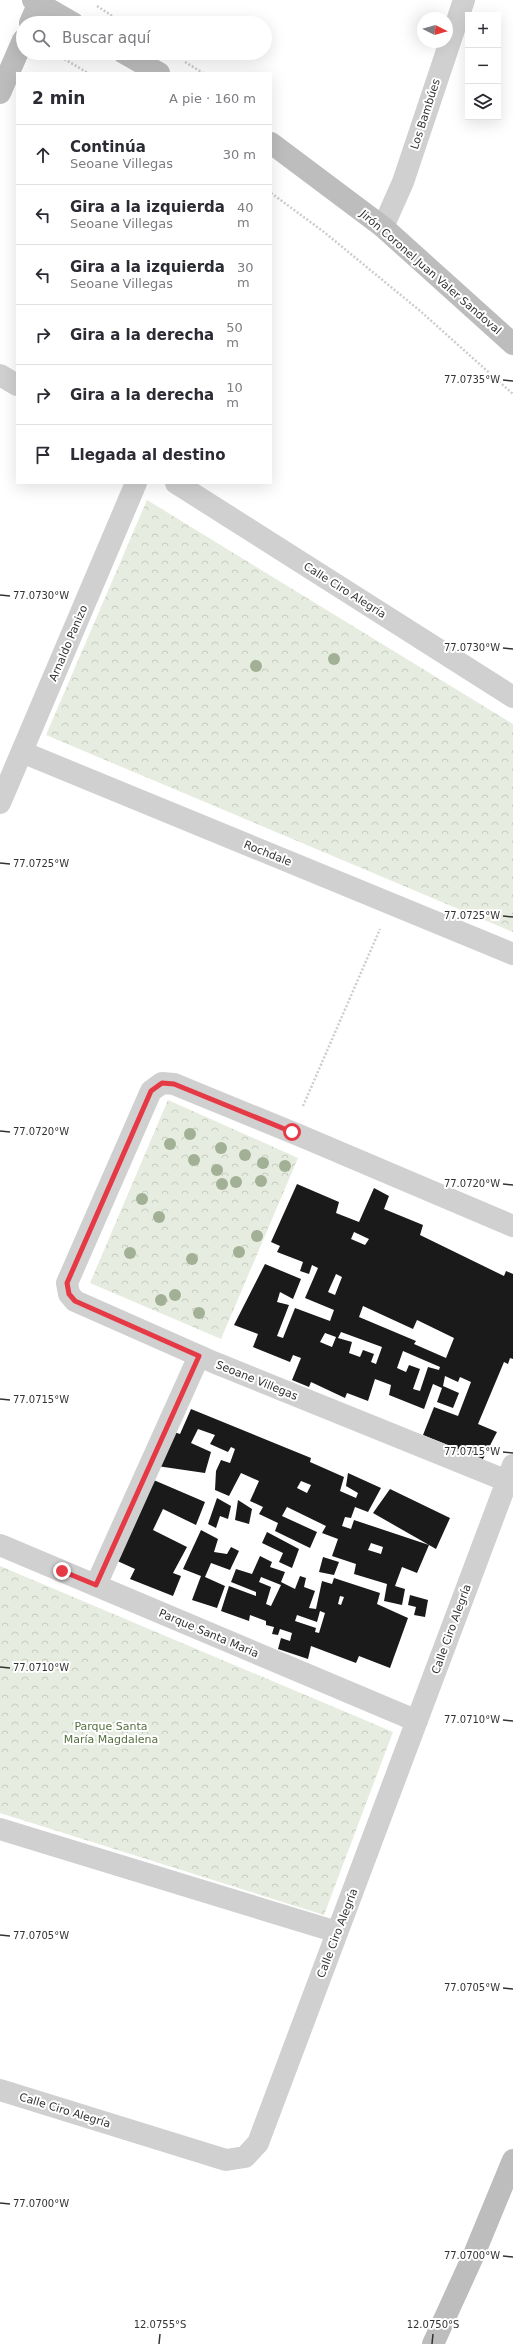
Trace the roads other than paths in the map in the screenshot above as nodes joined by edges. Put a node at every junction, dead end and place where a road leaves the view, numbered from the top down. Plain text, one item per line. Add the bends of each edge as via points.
1 (464, 0) edge
2 (38, 1) edge
3 (33, 16) edge
4 (62, 16) edge
5 (16, 56) edge
6 (136, 60) edge
7 (157, 72) edge
8 (0, 94) edge
9 (272, 144) edge
10 (383, 227) junction
11 (513, 344) edge
12 (0, 375) edge
13 (16, 384) edge
14 (136, 484) edge
15 (178, 484) edge
16 (513, 696) edge
17 (22, 752) junction
18 (0, 803) edge
19 (513, 954) edge
20 (513, 1226) edge
21 (199, 1356) junction
22 (510, 1473) edge
23 (0, 1545) edge
24 (96, 1585) junction
25 (417, 1721) junction
26 (0, 1829) edge
27 (337, 1932) junction
28 (0, 2090) edge
29 (513, 2160) edge
30 (433, 2344) edge

1 - 10 street, Los Bambúes via 403,182
2 - 3 street
2 - 4 street
5 - 8 street
6 - 7 street
9 - 10 street, Jirón Coronel Juan Valer Sandoval
10 - 11 street, Jirón Coronel Juan Valer Sandoval
12 - 13 street
14 - 17 street, Arnaldo Panizo
15 - 16 street, Calle Ciro Alegría
17 - 18 street, Arnaldo Panizo
17 - 19 street, Rochdale
20 - 21 street, Seoane Villegas via 292,1132 174,1084 162,1083 151,1091 67,1283 69,1294 75,1301
21 - 22 street, Seoane Villegas
21 - 24 street
22 - 25 street, Calle Ciro Alegría
23 - 24 street, Parque Santa Maria
24 - 25 street, Parque Santa Maria
25 - 27 street, Calle Ciro Alegría
26 - 27 street
27 - 28 street, Calle Ciro Alegría via 258,2143 245,2157 226,2160
29 - 30 street

